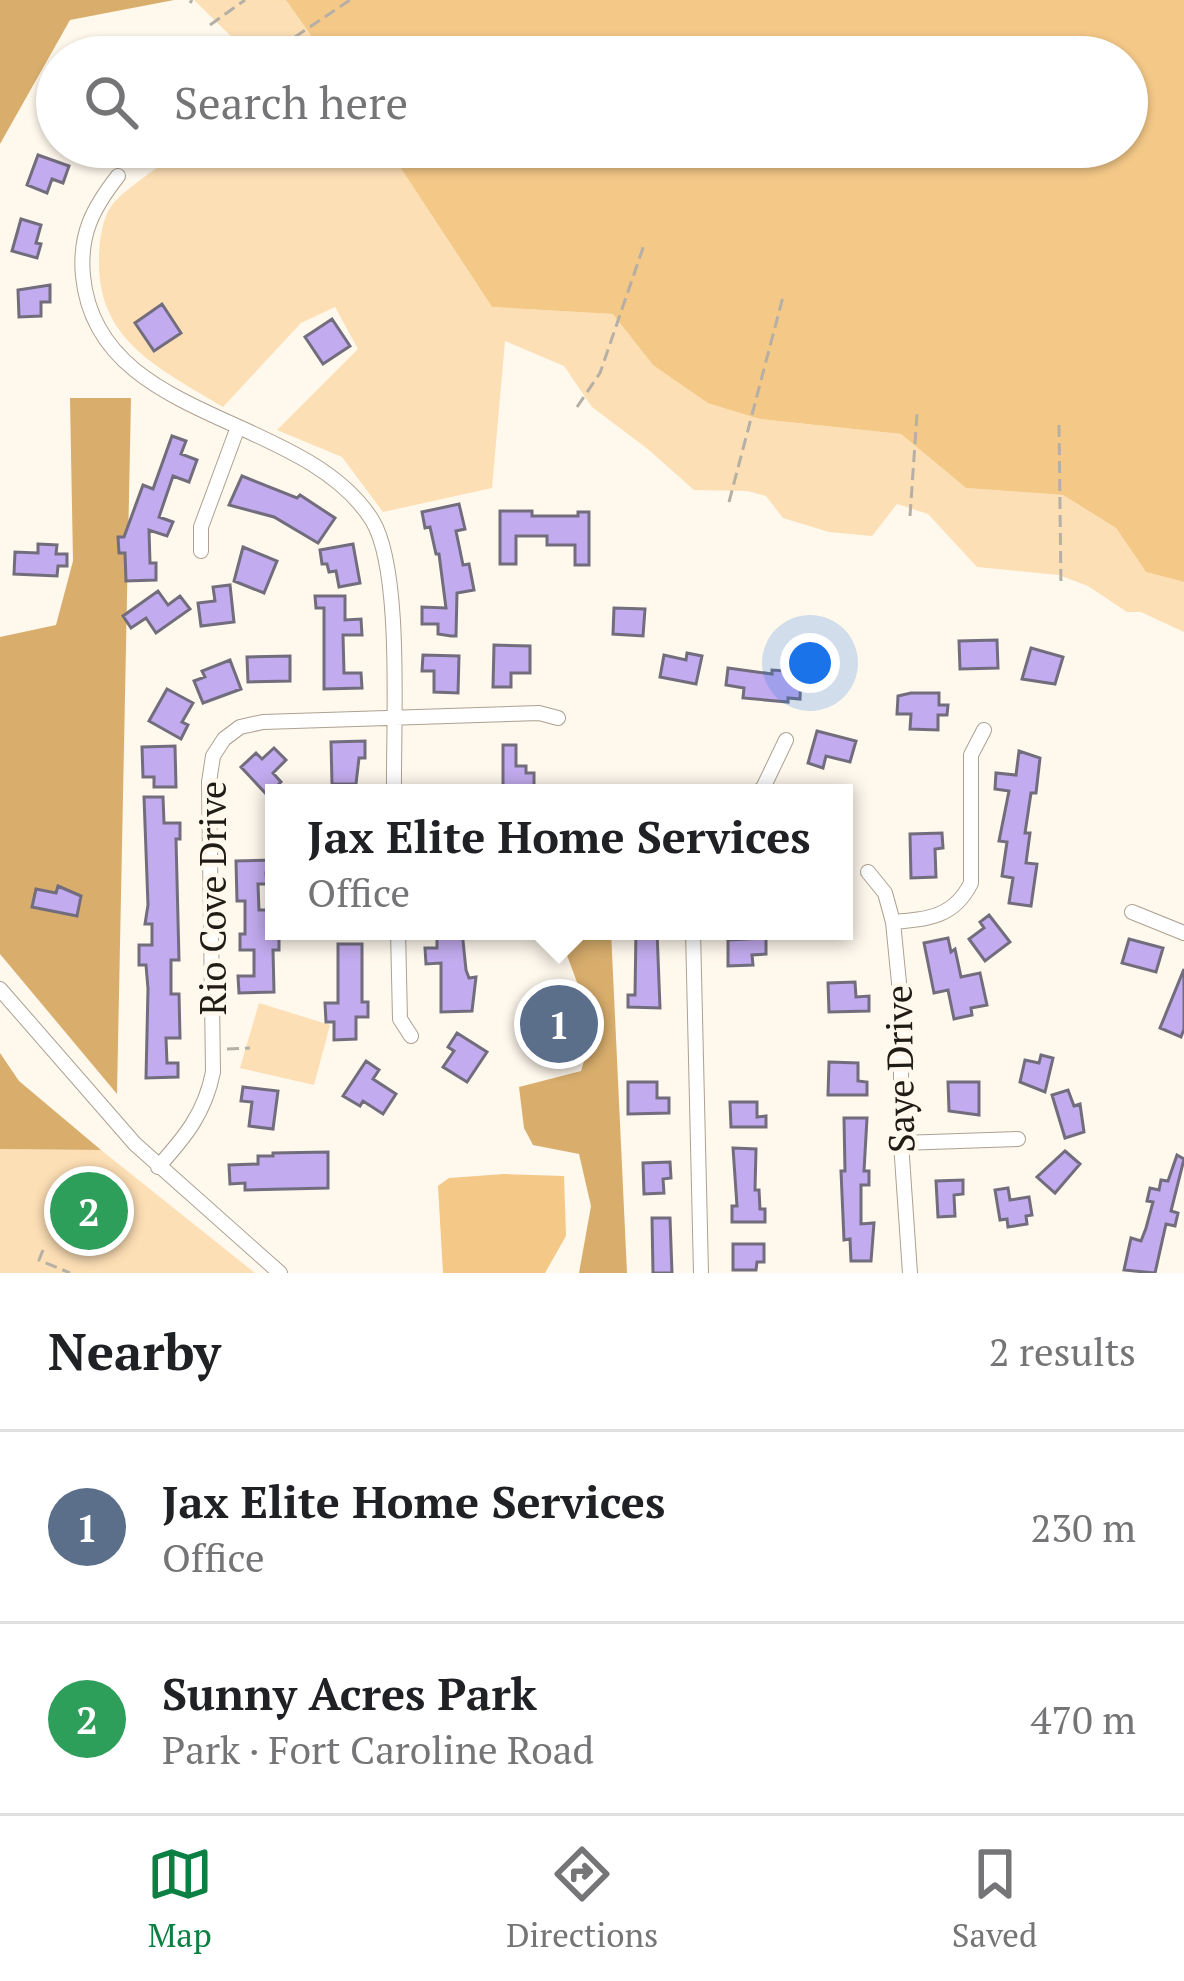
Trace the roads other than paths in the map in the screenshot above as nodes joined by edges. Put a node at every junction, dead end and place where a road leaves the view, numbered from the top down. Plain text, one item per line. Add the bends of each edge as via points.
1 (118, 176) dead end
2 (238, 427) junction
3 (201, 551) dead end
4 (392, 717) junction
5 (558, 718) dead end
6 (985, 730) dead end
7 (786, 740) dead end
8 (394, 784) edge
9 (763, 784) edge
10 (868, 872) dead end
11 (1132, 912) dead end
12 (893, 922) junction
13 (1184, 933) edge
14 (398, 940) edge
15 (693, 940) edge
16 (0, 989) edge
17 (411, 1036) dead end
18 (1018, 1139) dead end
19 (902, 1143) junction
20 (158, 1167) junction
21 (280, 1273) edge
22 (700, 1273) edge
23 (910, 1273) edge

1 - 2 street via 95,206 82,250 86,301 101,334 149,382
2 - 3 street via 201,527
2 - 4 street via 342,482 376,526 391,581
4 - 5 street, Rio Cove Drive
4 - 8 street
4 - 20 street, Rio Cove Drive via 240,727 213,756 210,1085 200,1114
6 - 12 street via 971,755 970,883 938,917
7 - 9 street
10 - 12 street, Saye Drive via 885,892
11 - 13 street
12 - 19 street, Saye Drive
14 - 17 street via 400,1019
15 - 22 street
16 - 20 street
18 - 19 street
19 - 23 street, Saye Drive
20 - 21 street

